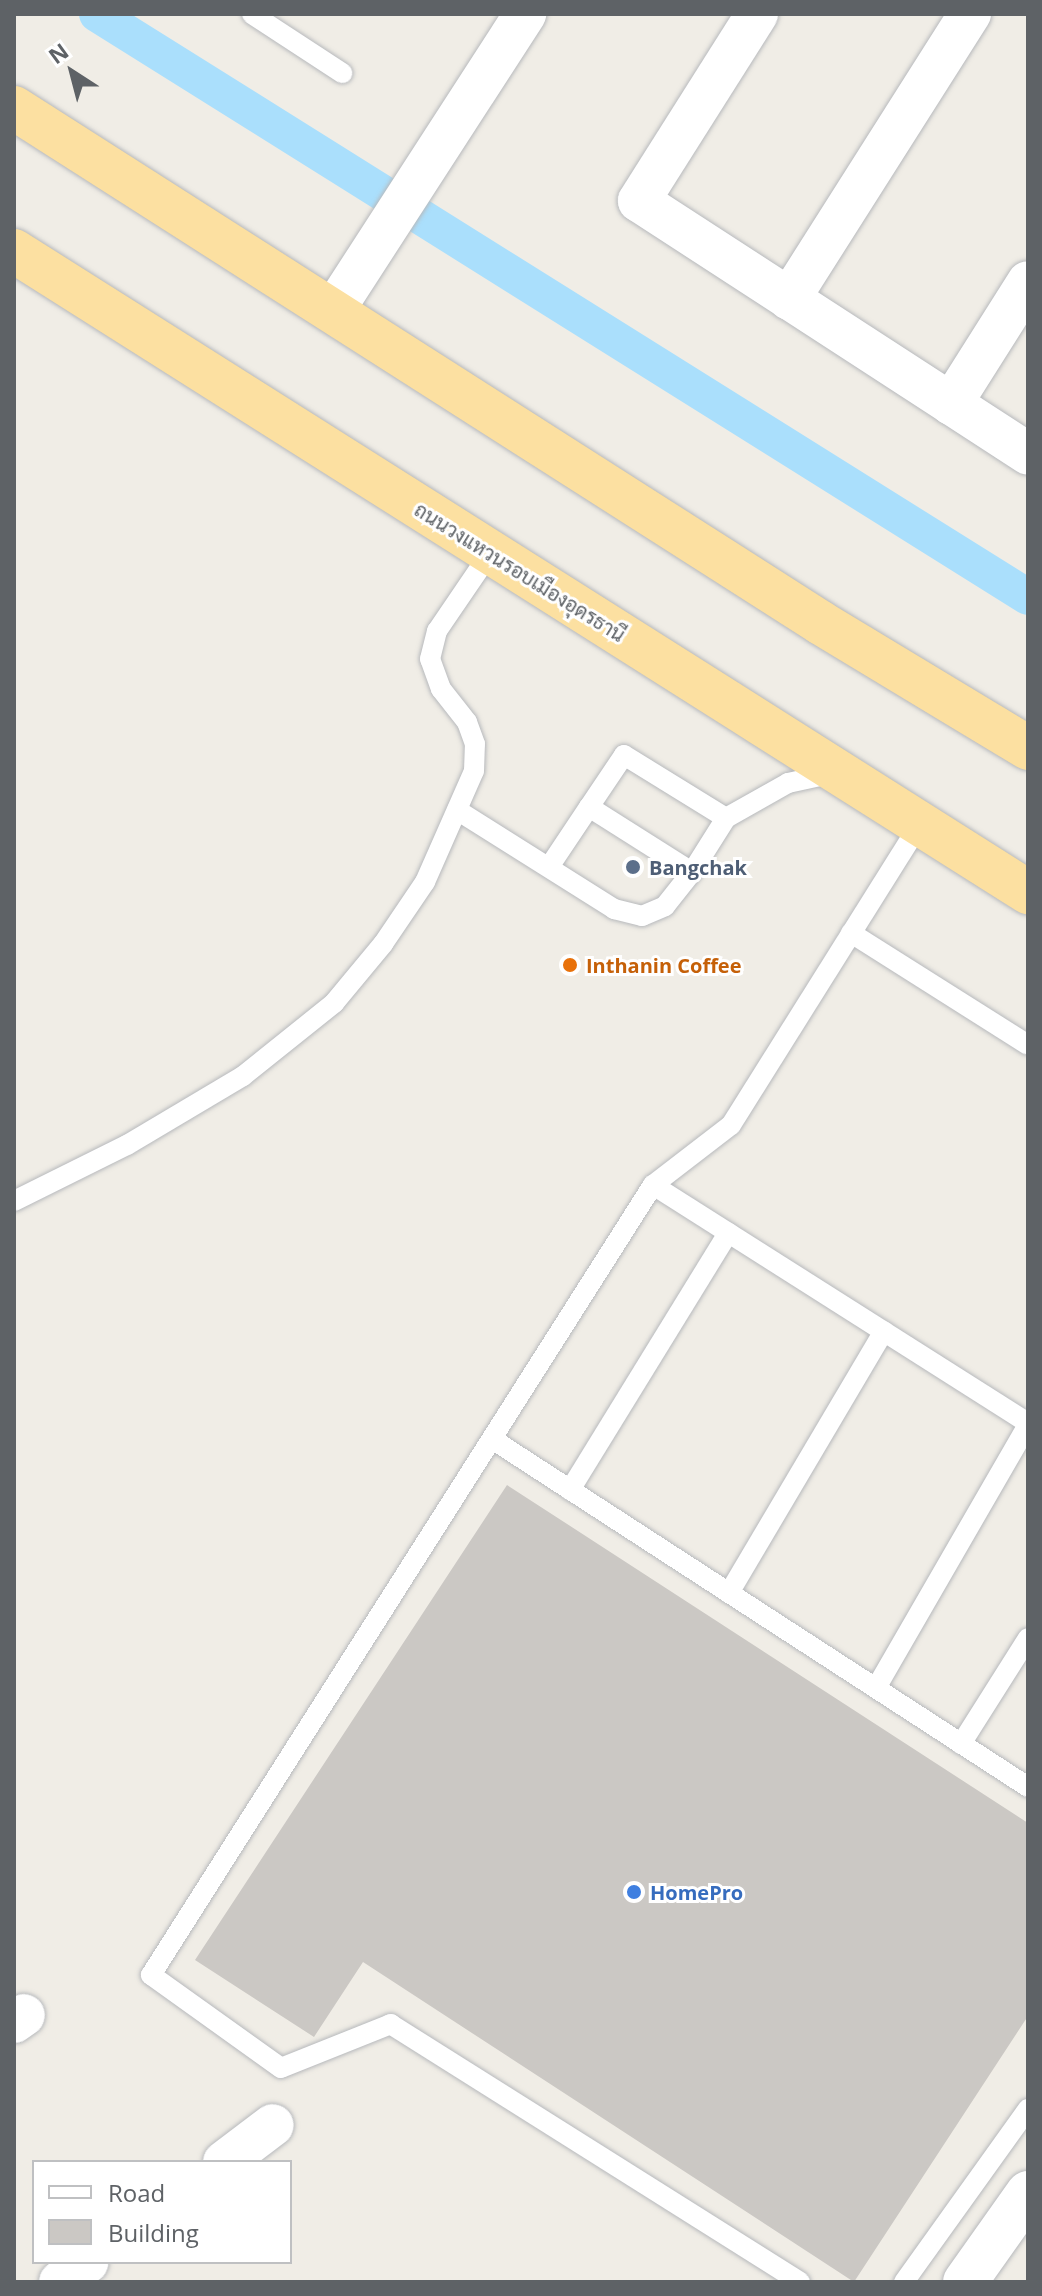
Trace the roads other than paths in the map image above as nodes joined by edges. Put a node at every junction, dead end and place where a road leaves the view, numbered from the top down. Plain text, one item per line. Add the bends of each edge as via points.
1 (252, 14) edge
2 (525, 14) edge
3 (757, 14) edge
4 (970, 14) edge
5 (342, 73) dead end
6 (14, 108) edge
7 (14, 251) edge
8 (1028, 282) edge
9 (789, 299) junction
10 (333, 311) junction
11 (951, 404) junction
12 (1028, 454) edge
13 (490, 553) junction
14 (1028, 748) edge
15 (838, 772) junction
16 (589, 807) junction
17 (457, 810) junction
18 (726, 818) junction
19 (920, 824) junction
20 (549, 867) junction
21 (692, 872) junction
22 (1028, 892) edge
23 (851, 933) junction
24 (1028, 1045) edge
25 (653, 1185) junction
26 (14, 1201) edge
27 (728, 1233) junction
28 (884, 1331) junction
29 (1028, 1424) edge
30 (492, 1439) junction
31 (570, 1490) junction
32 (729, 1593) junction
33 (1028, 1638) edge
34 (876, 1688) junction
35 (961, 1744) junction
36 (1028, 1787) edge
37 (1028, 2109) edge
38 (273, 2125) dead end
39 (227, 2160) edge
40 (1028, 2193) edge
41 (85, 2264) edge
42 (60, 2282) edge
43 (800, 2282) edge
44 (904, 2282) edge
45 (965, 2282) edge

1 - 5 lane
2 - 10 street
3 - 9 street via 639,201
4 - 9 street
6 - 10 highway
7 - 13 highway, ถนนวงแหวนรอบเมืองอุดรธานี
8 - 11 street
9 - 11 street
10 - 14 highway via 821,623
11 - 12 street
13 - 15 highway, ถนนวงแหวนรอบเมืองอุดรธานี
13 - 17 lane via 437,631 430,659 441,689 467,722 475,744 474,771
15 - 18 lane via 788,783
15 - 19 highway, ถนนวงแหวนรอบเมืองอุดรธานี
16 - 18 lane via 624,755
16 - 20 lane
16 - 21 lane
17 - 20 lane
17 - 26 lane via 425,882 334,1003 243,1076 127,1145
18 - 21 lane
19 - 22 highway, ถนนวงแหวนรอบเมืองอุดรธานี
19 - 23 lane
20 - 21 lane via 614,909 642,916 665,906
23 - 24 lane
23 - 25 lane via 731,1125
25 - 27 lane
25 - 30 lane
27 - 28 lane
27 - 31 lane
28 - 29 lane
28 - 32 lane
29 - 34 lane
30 - 31 lane
30 - 43 lane via 151,1975 281,2068 391,2024
31 - 32 lane
32 - 34 lane
33 - 35 lane
34 - 35 lane
35 - 36 lane
37 - 44 lane
38 - 39 street
40 - 45 main road
41 - 42 street

